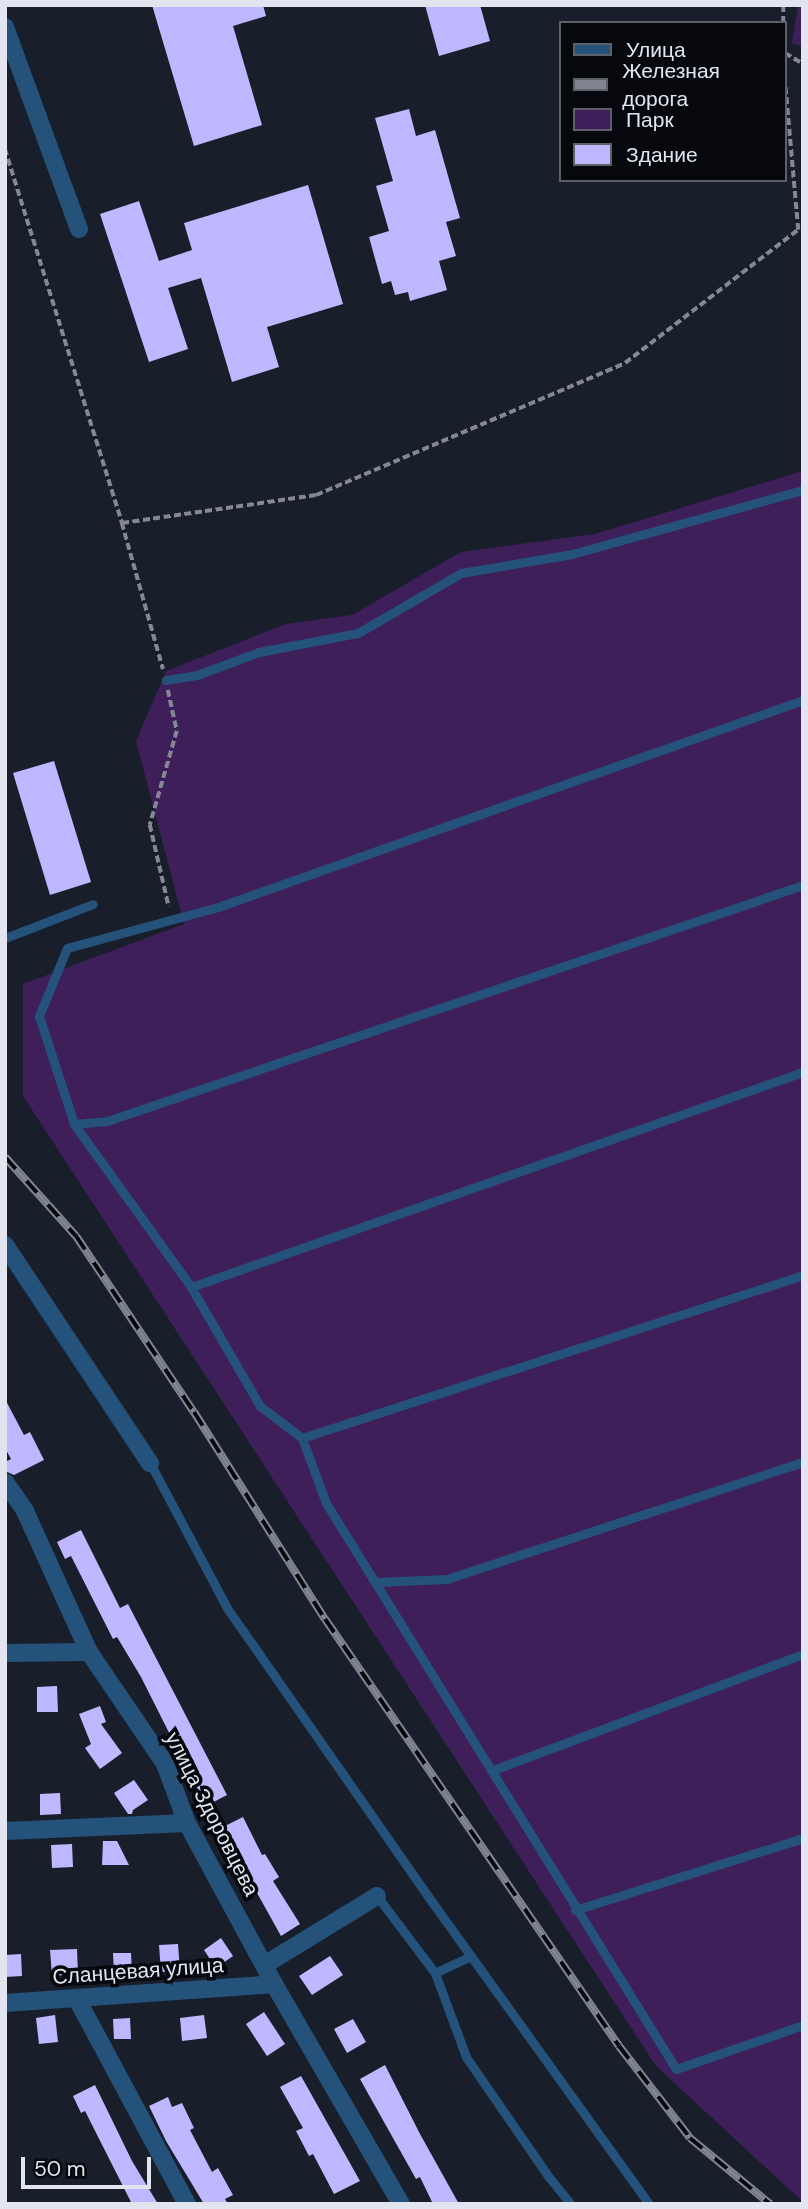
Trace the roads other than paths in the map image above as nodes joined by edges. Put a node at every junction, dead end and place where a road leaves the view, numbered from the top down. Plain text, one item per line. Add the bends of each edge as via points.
1 (5, 27) edge
2 (79, 229) dead end
3 (803, 490) edge
4 (166, 680) road end
5 (803, 700) edge
6 (803, 885) edge
7 (93, 904) dead end
8 (5, 938) edge
9 (803, 1072) edge
10 (74, 1124) junction
11 (5, 1245) edge
12 (803, 1275) edge
13 (191, 1287) junction
14 (302, 1438) junction
15 (803, 1462) edge
16 (150, 1463) joint
17 (5, 1482) edge
18 (377, 1582) junction
19 (89, 1652) junction
20 (5, 1653) edge
21 (803, 1654) edge
22 (493, 1770) junction
23 (187, 1823) junction
24 (5, 1831) edge
25 (803, 1838) edge
26 (377, 1896) joint
27 (575, 1910) junction
28 (471, 1956) junction
29 (266, 1964) junction
30 (435, 1973) junction
31 (274, 1984) junction
32 (77, 1999) junction
33 (5, 2003) edge
34 (803, 2025) edge
35 (187, 2204) edge
36 (401, 2204) edge
37 (571, 2204) edge
38 (649, 2204) edge

1 - 2 street
3 - 4 lane via 572,554 461,573 358,633 259,652 197,675
5 - 10 lane via 218,907 67,948 39,1016
6 - 10 lane via 107,1121
7 - 8 lane
9 - 13 lane
10 - 13 lane
11 - 16 street
12 - 14 lane
13 - 14 lane via 260,1406
14 - 18 lane via 326,1503
15 - 18 lane via 447,1579
16 - 28 lane via 227,1608
17 - 19 street, улица Здоровцева via 25,1511
18 - 22 lane
19 - 20 street
19 - 23 street, улица Здоровцева via 165,1764
21 - 22 lane
22 - 27 lane
23 - 24 street
23 - 29 street, улица Здоровцева
25 - 27 lane
26 - 29 street
26 - 30 lane
27 - 34 lane via 676,2069
28 - 30 lane
28 - 38 lane
29 - 31 street, улица Здоровцева
30 - 37 lane via 466,2057
31 - 32 street, Сланцевая улица
31 - 36 street, улица Здоровцева
32 - 33 street, Сланцевая улица
32 - 35 street

